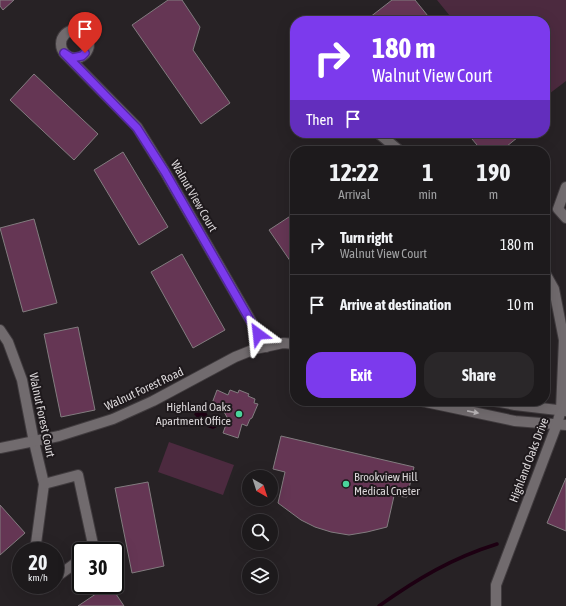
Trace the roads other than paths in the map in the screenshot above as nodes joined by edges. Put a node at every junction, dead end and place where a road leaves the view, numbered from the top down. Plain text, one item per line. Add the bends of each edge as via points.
1 (64, 53) dead end
2 (384, 138) edge
3 (394, 146) edge
4 (566, 187) edge
5 (566, 218) edge
6 (550, 282) edge
7 (0, 330) edge
8 (565, 340) edge
9 (290, 344) edge
10 (266, 347) junction
11 (446, 406) edge
12 (523, 406) edge
13 (563, 411) edge
14 (562, 425) edge
15 (34, 442) junction
16 (0, 448) edge
17 (44, 484) junction
18 (36, 542) edge
19 (92, 542) edge
20 (496, 606) edge

1 - 10 street, Walnut View Court via 137,128
2 - 3 street
4 - 5 street via 558,209
6 - 8 street, Highland Oaks Drive via 554,289
7 - 15 street, Walnut Forest Court via 8,342 22,380
8 - 13 street, Highland Oaks Drive
9 - 10 street, Walnut Forest Road
10 - 15 street, Walnut Forest Road via 235,357 153,401 113,419
11 -> 14 street via 515,420
12 - 13 street
13 - 14 street, Highland Oaks Drive
14 - 20 street, Highland Oaks Drive via 496,585
15 - 16 street, Walnut Forest Road
15 - 17 street, Walnut Forest Court
17 - 18 street, Walnut Forest Court
17 - 19 street via 78,475

